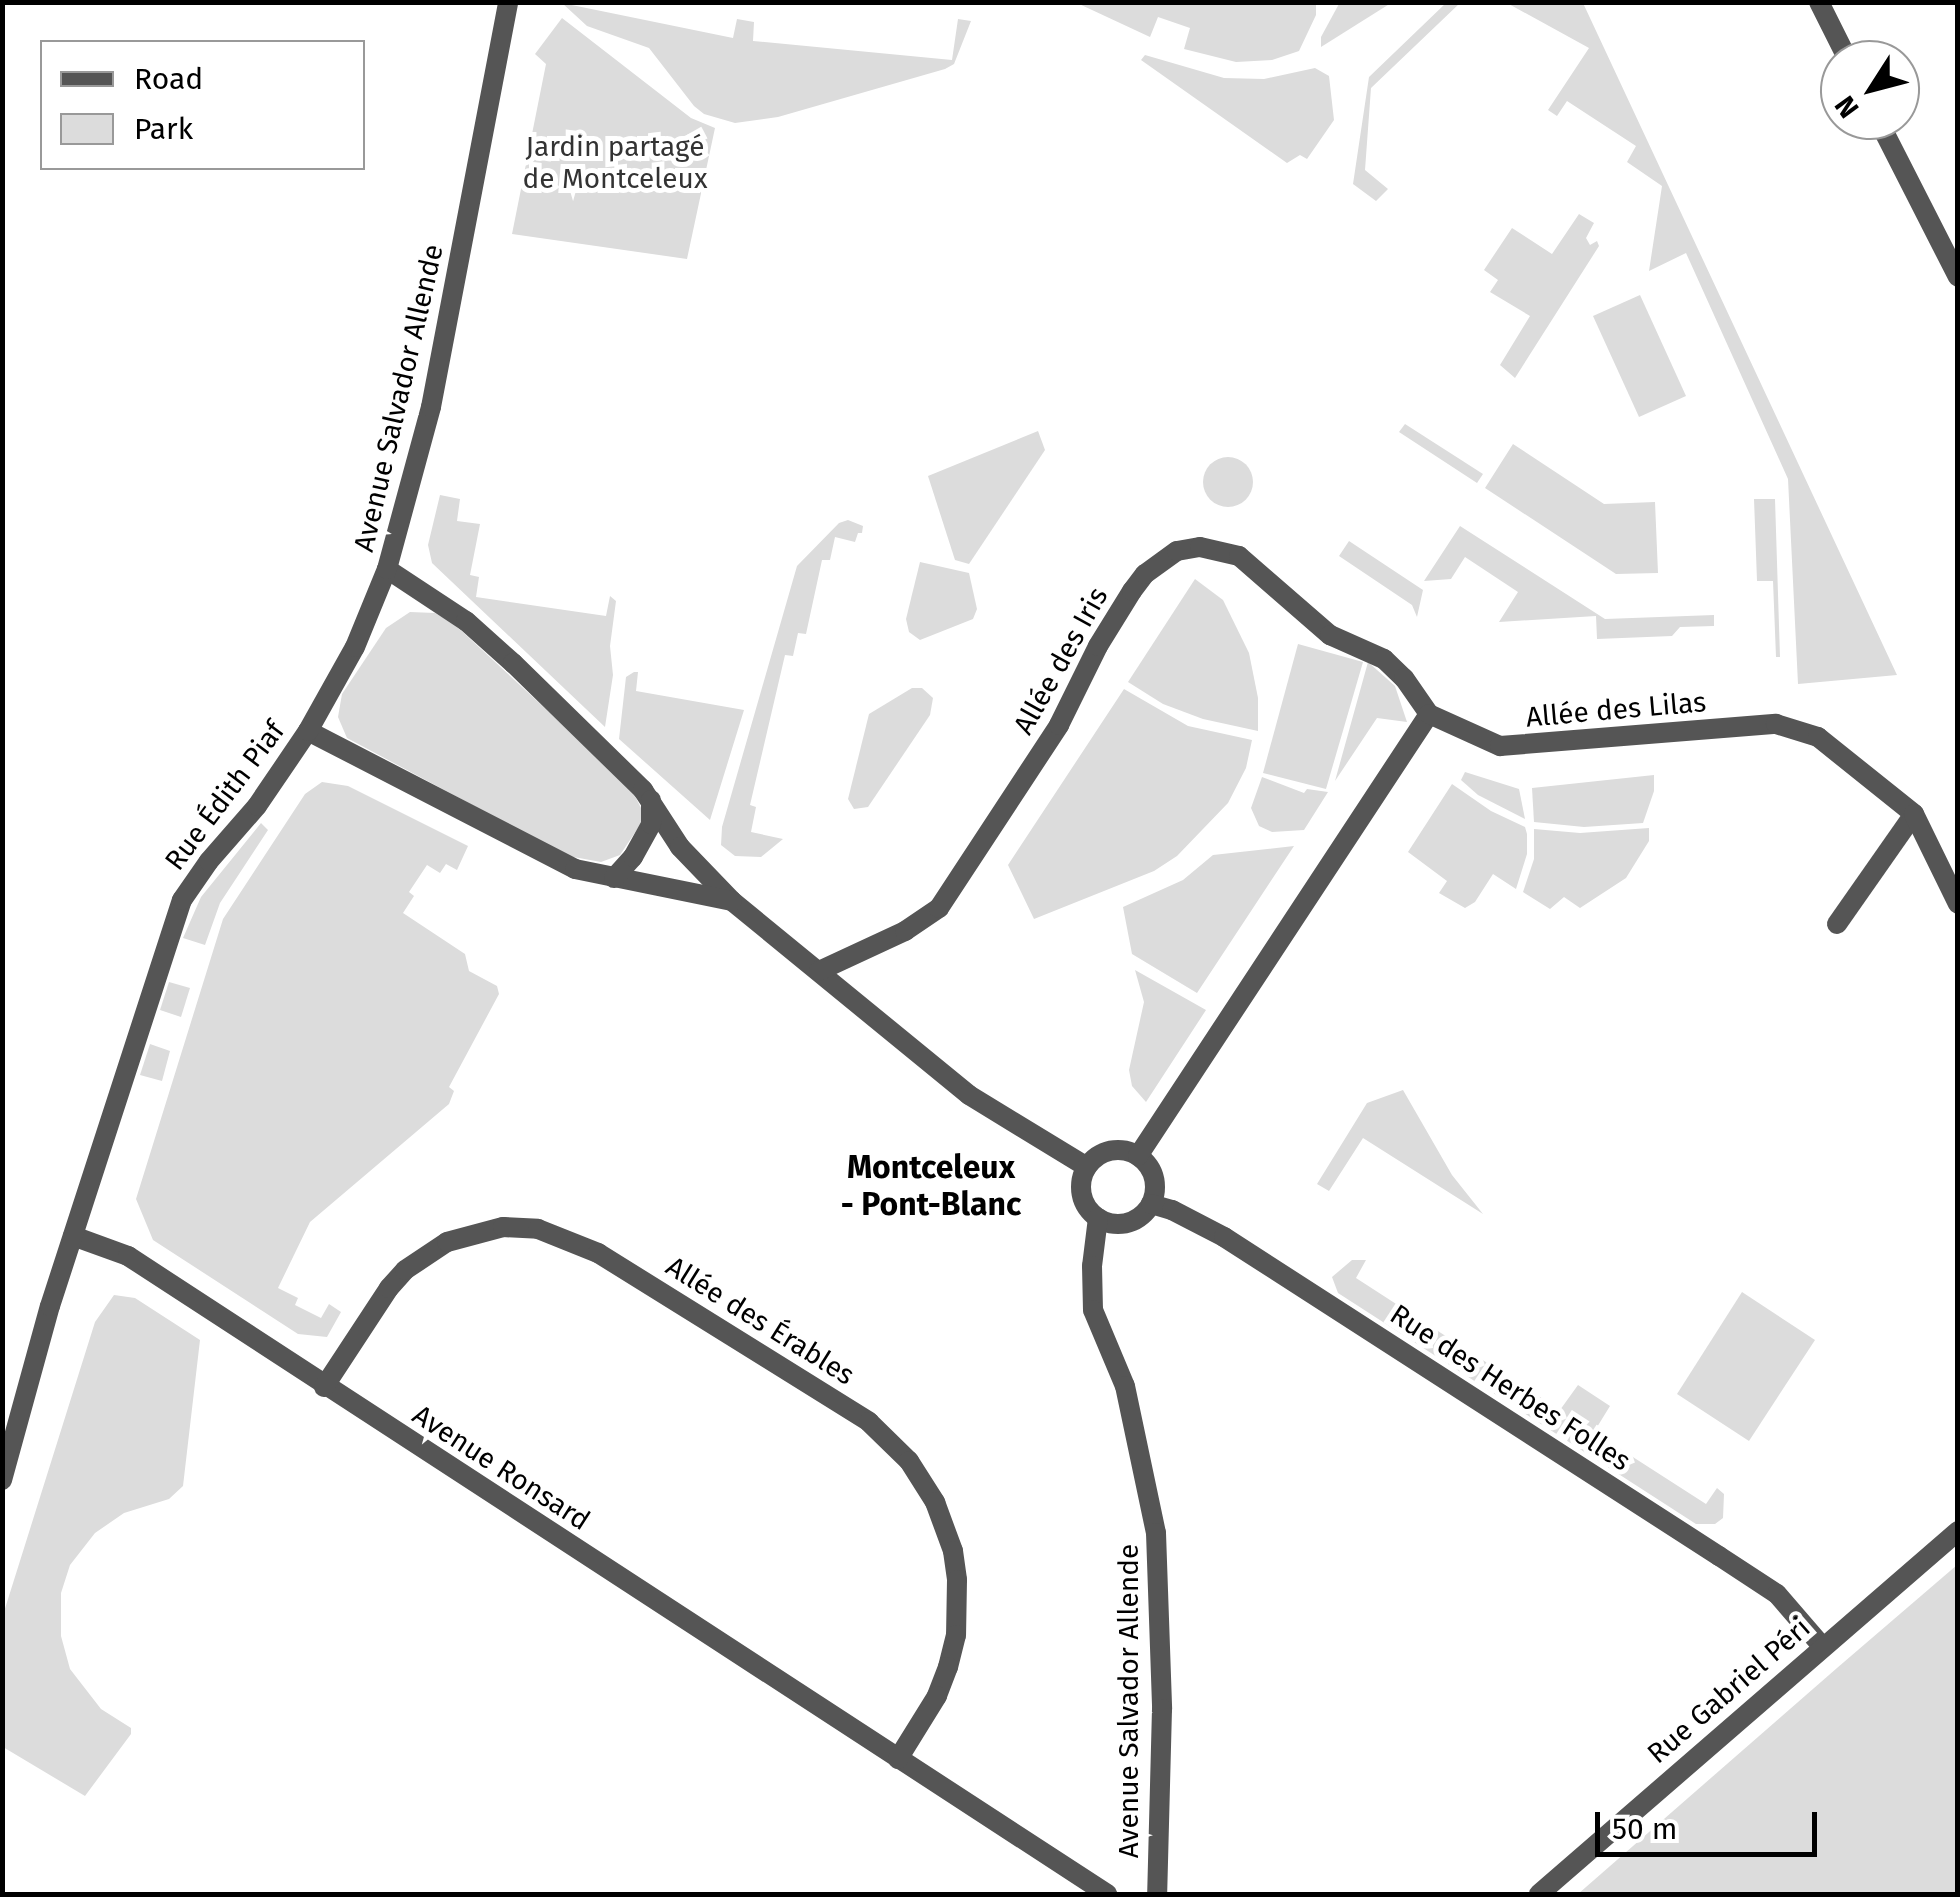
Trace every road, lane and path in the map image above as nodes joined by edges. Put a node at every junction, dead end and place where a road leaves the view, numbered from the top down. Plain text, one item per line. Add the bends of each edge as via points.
1 (508, 2) edge
2 (1819, 2) edge
3 (1838, 40) edge
4 (1888, 140) edge
5 (1958, 277) edge
6 (387, 569) junction
7 (1429, 714) junction
8 (308, 732) junction
9 (651, 800) junction
10 (1914, 814) junction
11 (614, 878) junction
12 (732, 901) junction
13 (1958, 904) edge
14 (1837, 924) dead end
15 (819, 972) junction
16 (1138, 1156) junction
17 (1086, 1167) junction
18 (1150, 1204) junction
19 (1098, 1218) junction
20 (72, 1236) junction
21 (324, 1386) junction
22 (2, 1480) edge
23 (1958, 1532) edge
24 (1821, 1646) junction
25 (898, 1758) junction
26 (1107, 1894) edge
27 (1157, 1894) edge
28 (1539, 1894) edge

1 - 6 street, Avenue Salvador Allende via 431,406
2 - 3 street
4 - 5 street
6 - 8 street, Rue Édith Piaf via 355,647
6 - 9 street, Avenue Salvador Allende via 466,620
7 - 10 street, Allée des Lilas via 1500,746 1776,724 1818,737
7 - 15 street, Allée des Iris via 1384,660 1330,635 1239,556 1200,547 1177,552 1132,591 1060,725 939,908
7 - 16 street
8 - 11 street, Avenue Salvador Allende via 575,869
8 - 20 street, Rue Édith Piaf via 182,900
9 - 11 street via 651,824
9 - 12 street, Avenue Salvador Allende via 680,847
10 - 13 street, Allée des Lilas
10 - 14 street
11 - 12 street, Avenue Salvador Allende
12 - 15 street, Avenue Salvador Allende
15 - 17 street, Avenue Salvador Allende via 977,1101
16 - 17 street via 1110,1150
16 - 18 street via 1152,1172
17 - 19 street via 1081,1189
18 - 19 street via 1127,1223
18 - 24 street, Rue des Herbes Folles via 1224,1237 1734,1565 1777,1594
19 - 27 street, Avenue Salvador Allende via 1093,1310 1125,1386 1156,1533 1162,1709
20 - 21 street, Avenue Ronsard via 122,1253
20 - 22 street
21 - 25 street, Avenue Ronsard
21 - 25 street, Allée des Érables via 405,1270 447,1242 503,1226 538,1229 598,1253 869,1422 936,1502 957,1580 948,1667
23 - 24 street, Rue Gabriel Péri
24 - 28 street, Rue Gabriel Péri
25 - 26 street, Avenue Ronsard

